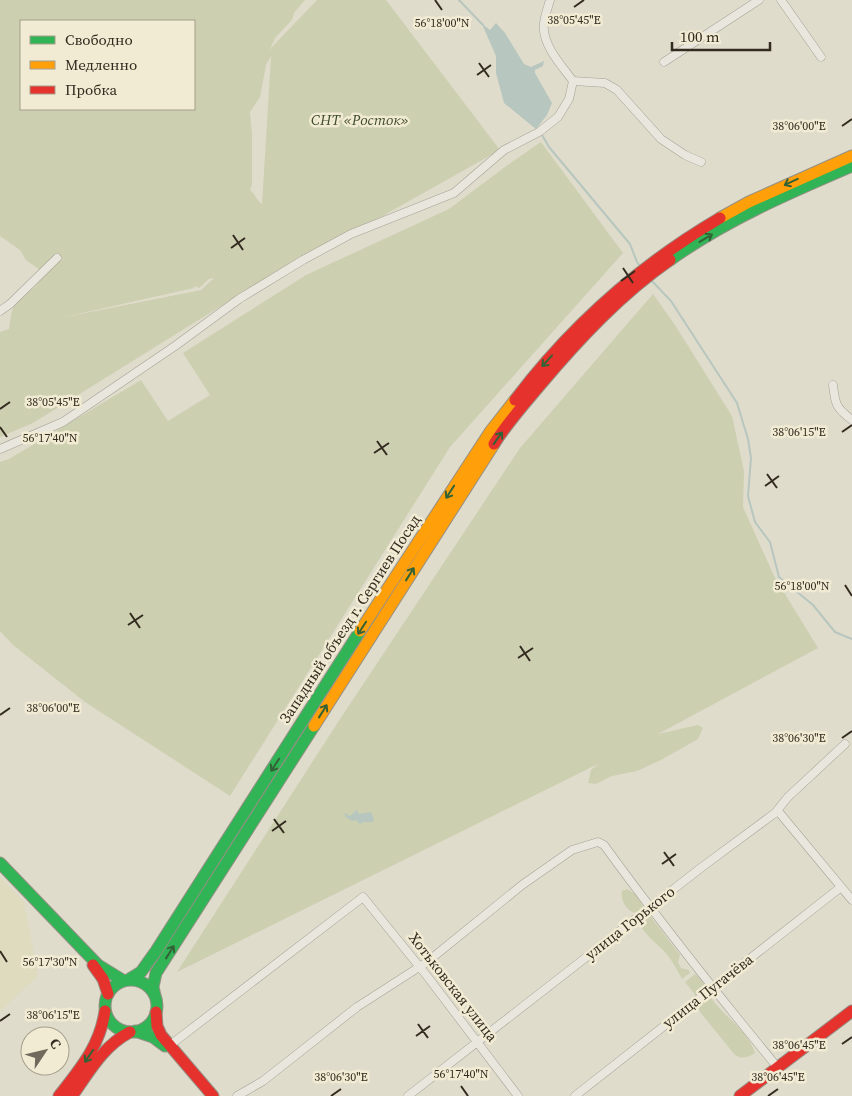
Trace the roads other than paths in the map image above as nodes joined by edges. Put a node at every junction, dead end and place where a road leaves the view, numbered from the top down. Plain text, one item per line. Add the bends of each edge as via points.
1 (550, 0) edge
2 (759, 0) edge
3 (781, 0) edge
4 (821, 57) dead end
5 (664, 62) dead end
6 (573, 81) junction
7 (852, 156) edge
8 (700, 162) dead end
9 (852, 166) edge
10 (57, 258) dead end
11 (662, 260) junction
12 (621, 293) junction
13 (0, 311) edge
14 (833, 385) dead end
15 (852, 420) edge
16 (0, 449) edge
17 (845, 744) dead end
18 (778, 811) junction
19 (0, 863) edge
20 (842, 887) junction
21 (852, 900) edge
22 (650, 908) junction
23 (66, 930) junction
24 (419, 968) junction
25 (126, 980) junction
26 (712, 988) junction
27 (108, 994) junction
28 (154, 996) junction
29 (105, 1011) junction
30 (852, 1011) edge
31 (156, 1012) junction
32 (133, 1032) junction
33 (476, 1042) junction
34 (169, 1046) junction
35 (185, 1064) junction
36 (778, 1068) junction
37 (60, 1096) edge
38 (72, 1096) edge
39 (213, 1096) edge
40 (237, 1096) edge
41 (408, 1096) edge
42 (518, 1096) edge
43 (574, 1096) edge
44 (740, 1096) edge

1 - 6 street via 543,25 546,39
2 - 5 street
3 - 4 street
6 - 8 street via 605,83 617,90 662,139
6 - 16 street via 569,99 558,117 539,132 504,150 454,193 351,234 302,260 239,299 64,422
7 -> 11 main road via 749,202 695,233
11 -> 9 main road via 753,210
10 - 13 street
11 - 12 main road
12 -> 25 main road, Западный объезд г. Сергиев Посад via 559,348 490,432 156,951 141,972
28 -> 12 main road, Западный объезд г. Сергиев Посад via 156,973 496,439 536,388
14 - 15 street via 835,402
17 - 18 street, улица Горького via 788,797
18 - 20 street
18 - 22 street, улица Горького
19 - 23 main road
20 - 21 street
20 - 26 street, улица Пугачёва
22 - 24 street via 604,846 593,843 572,850 522,885
22 - 26 street
22 - 33 street, улица Горького
23 - 25 main road via 101,968
23 - 27 main road via 97,971
24 - 33 street, Хотьковская улица
24 - 34 street, Хотьковская улица via 363,897
24 - 40 street via 358,1007 262,1081
25 - 27 main road
25 - 28 main road via 146,985
26 - 36 street
26 - 43 street, улица Пугачёва
27 - 29 main road
28 - 31 main road
29 - 32 main road via 114,1026
29 -> 37 main road via 104,1029 98,1041
30 - 36 main road
31 - 32 main road via 151,1022
31 - 34 main road via 159,1031
32 - 35 main road via 153,1037
32 - 38 main road via 114,1040
33 - 41 street, улица Горького
33 - 42 street, Хотьковская улица
34 - 35 main road
35 - 39 main road
36 - 44 main road

